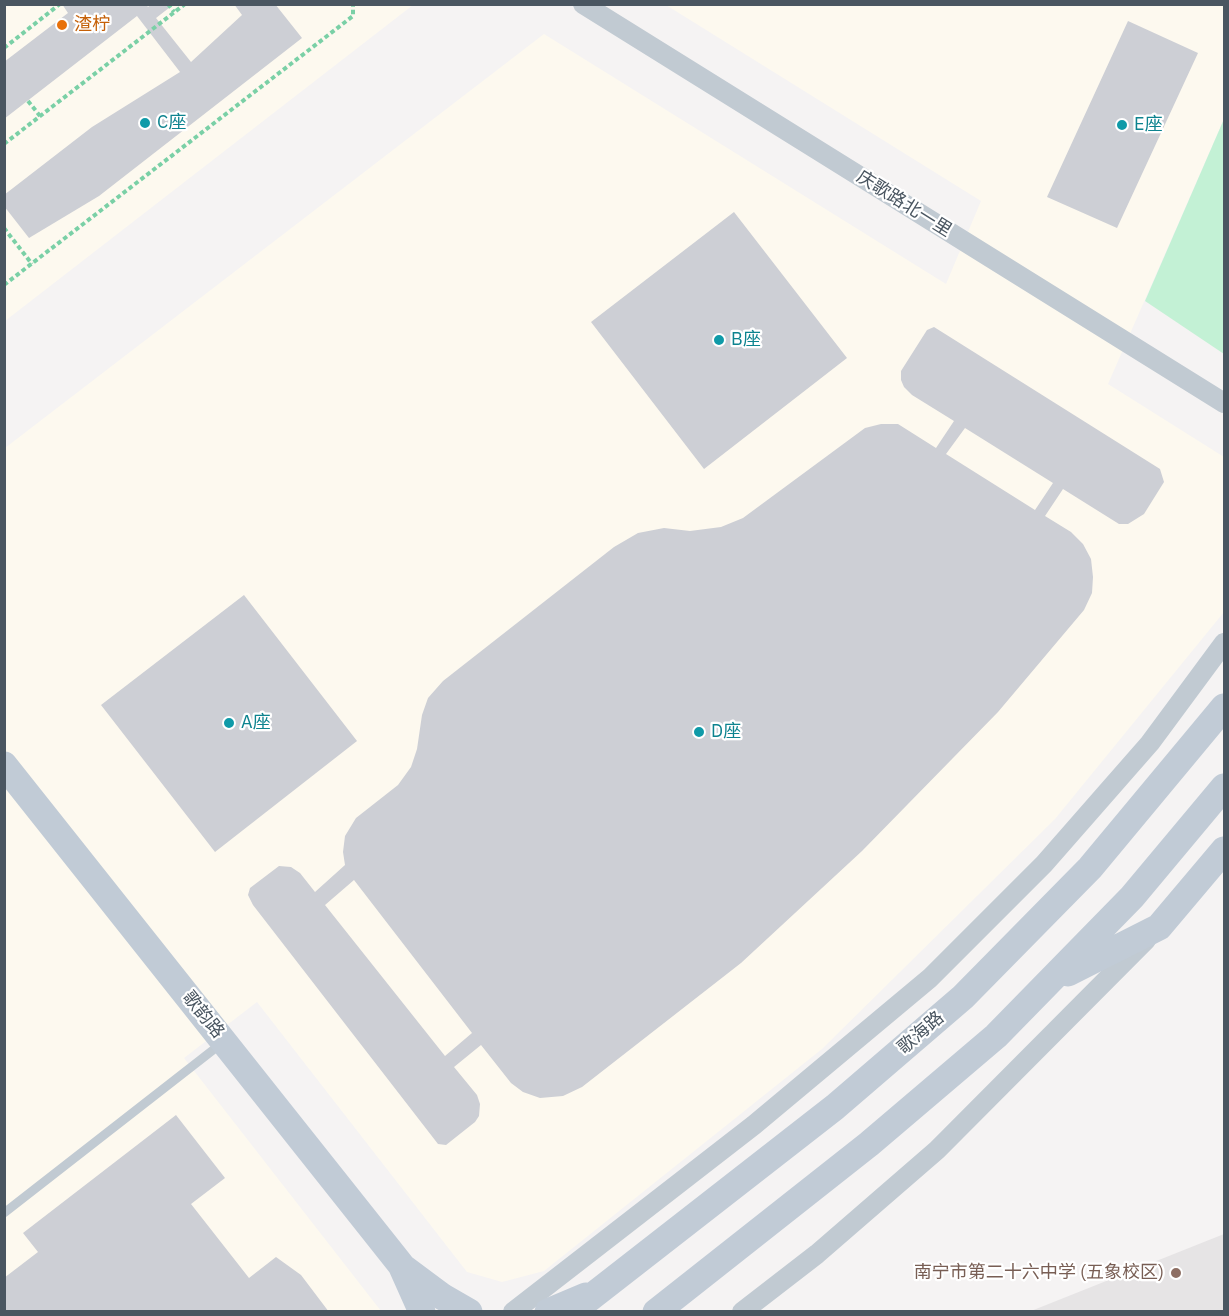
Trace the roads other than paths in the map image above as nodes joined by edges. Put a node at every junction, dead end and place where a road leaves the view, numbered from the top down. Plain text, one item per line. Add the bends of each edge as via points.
1 (583, 4) edge
2 (1224, 403) edge
3 (1224, 643) edge
4 (1224, 707) edge
5 (4, 765) edge
6 (1224, 787) edge
7 (1224, 850) edge
8 (1159, 927) junction
9 (1046, 985) junction
10 (223, 1041) junction
11 (4, 1213) edge
12 (401, 1265) junction
13 (598, 1291) junction
14 (422, 1311) edge
15 (469, 1311) edge
16 (513, 1311) edge
17 (548, 1311) edge
18 (572, 1311) edge
19 (656, 1311) edge
20 (742, 1311) edge

1 - 2 street, 庆歌路北一里
3 - 16 street via 1150,743 1052,855 930,978 754,1125
4 - 13 main road, 歌海路 via 1090,868 963,997 835,1107
5 - 10 main road, 歌韵路
6 - 9 main road via 1132,897
7 - 8 main road
8 - 9 main road
8 - 20 street via 937,1150 817,1254
9 - 19 main road via 996,1036 869,1144
10 - 11 lane
10 - 12 main road, 歌韵路
12 - 14 main road, 歌韵路
12 - 15 main road, 歌韵路
13 - 17 main road
13 - 18 main road, 歌海路

